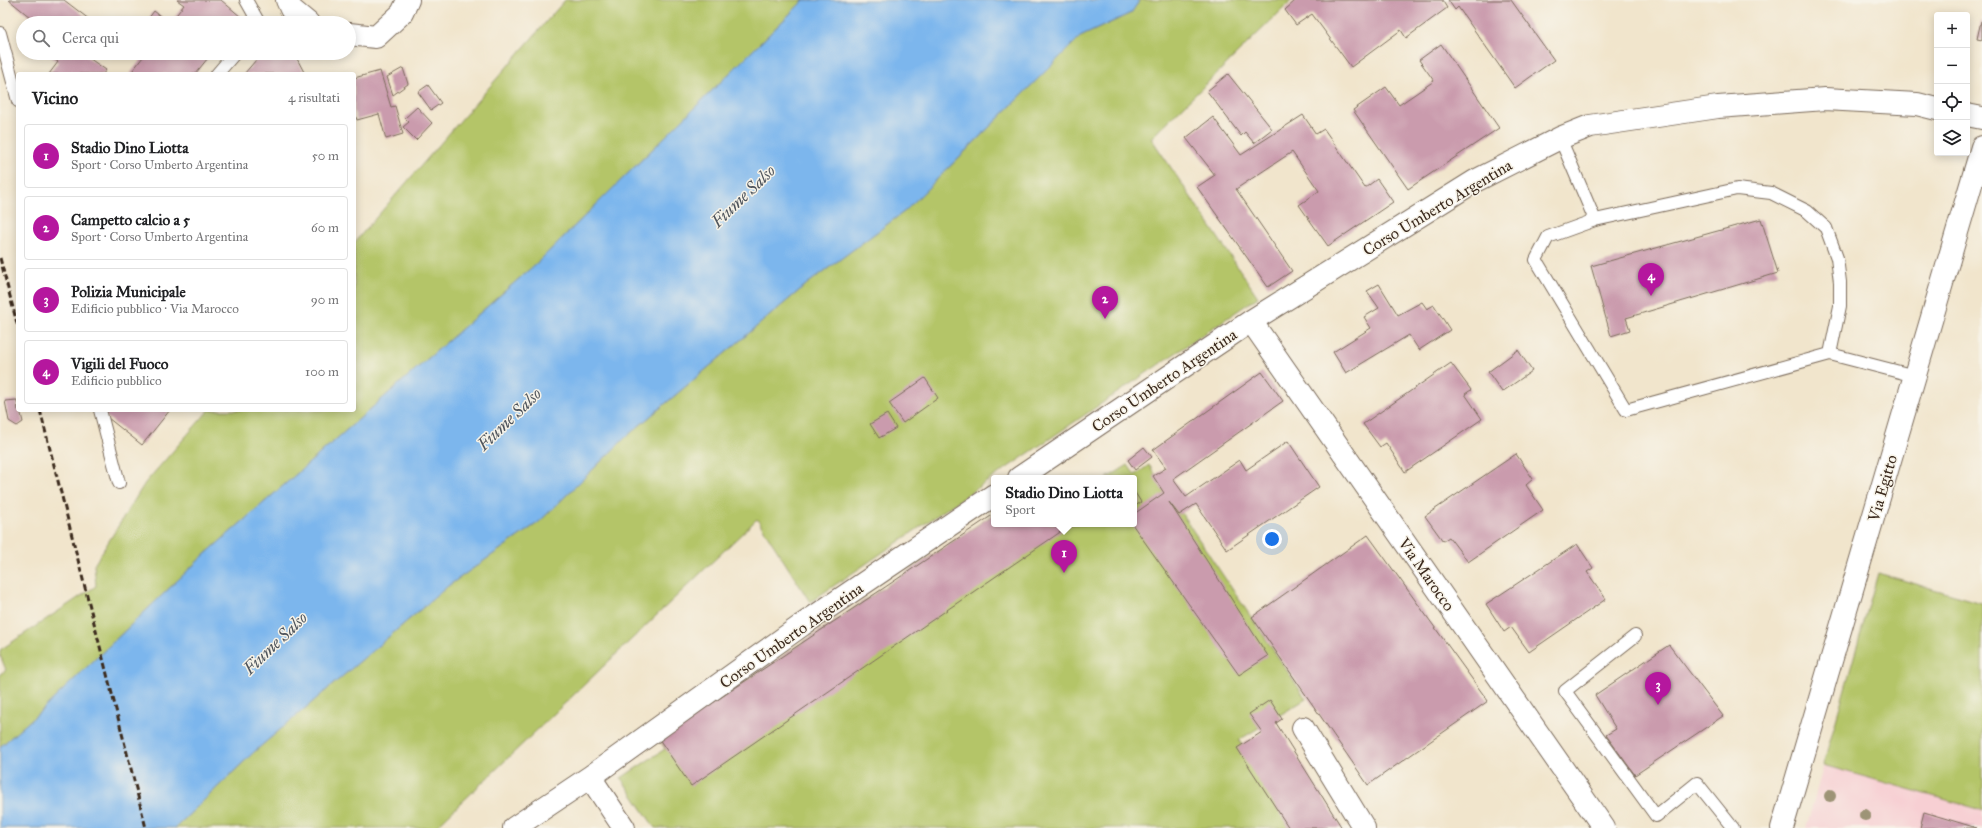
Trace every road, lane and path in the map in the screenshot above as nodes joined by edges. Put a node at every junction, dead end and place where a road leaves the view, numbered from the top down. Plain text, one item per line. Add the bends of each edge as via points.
1 (246, 0) edge
2 (287, 0) edge
3 (408, 0) edge
4 (255, 16) edge
5 (300, 16) edge
6 (0, 33) edge
7 (356, 35) edge
8 (229, 60) edge
9 (219, 72) edge
10 (16, 93) edge
11 (1934, 108) edge
12 (1970, 116) edge
13 (1982, 118) edge
14 (1560, 138) junction
15 (1982, 147) edge
16 (1596, 220) junction
17 (1251, 321) junction
18 (1830, 354) junction
19 (1915, 376) junction
20 (101, 412) edge
21 (1023, 475) edge
22 (119, 483) dead end
23 (991, 497) edge
24 (1635, 636) dead end
25 (1303, 728) dead end
26 (590, 777) junction
27 (514, 828) edge
28 (624, 828) edge
29 (1364, 828) edge
30 (1604, 828) edge
31 (1733, 828) edge
32 (1782, 828) edge

1 - 4 lane
2 - 5 street via 291,9
3 - 7 street via 402,13 376,37
6 - 10 lane
8 - 9 lane
11 - 14 street, Corso Umberto Argentina via 1917,104 1824,99 1725,106 1590,126
12 - 13 street
14 - 16 lane
14 - 17 street, Corso Umberto Argentina via 1475,181
15 - 19 street, Via Egitto
16 - 18 lane via 1738,189 1770,193 1807,211 1826,228 1837,258 1840,306
16 - 18 lane via 1548,237 1536,260 1626,410
17 - 21 street, Corso Umberto Argentina
17 - 30 street, Via Marocco
18 - 19 lane
19 - 32 street, Via Egitto
20 - 22 lane
23 - 26 street, Corso Umberto Argentina via 802,625
24 - 31 lane via 1565,691 1656,816 1697,783
25 - 29 street
26 - 27 street, Corso Umberto Argentina
26 - 28 street

